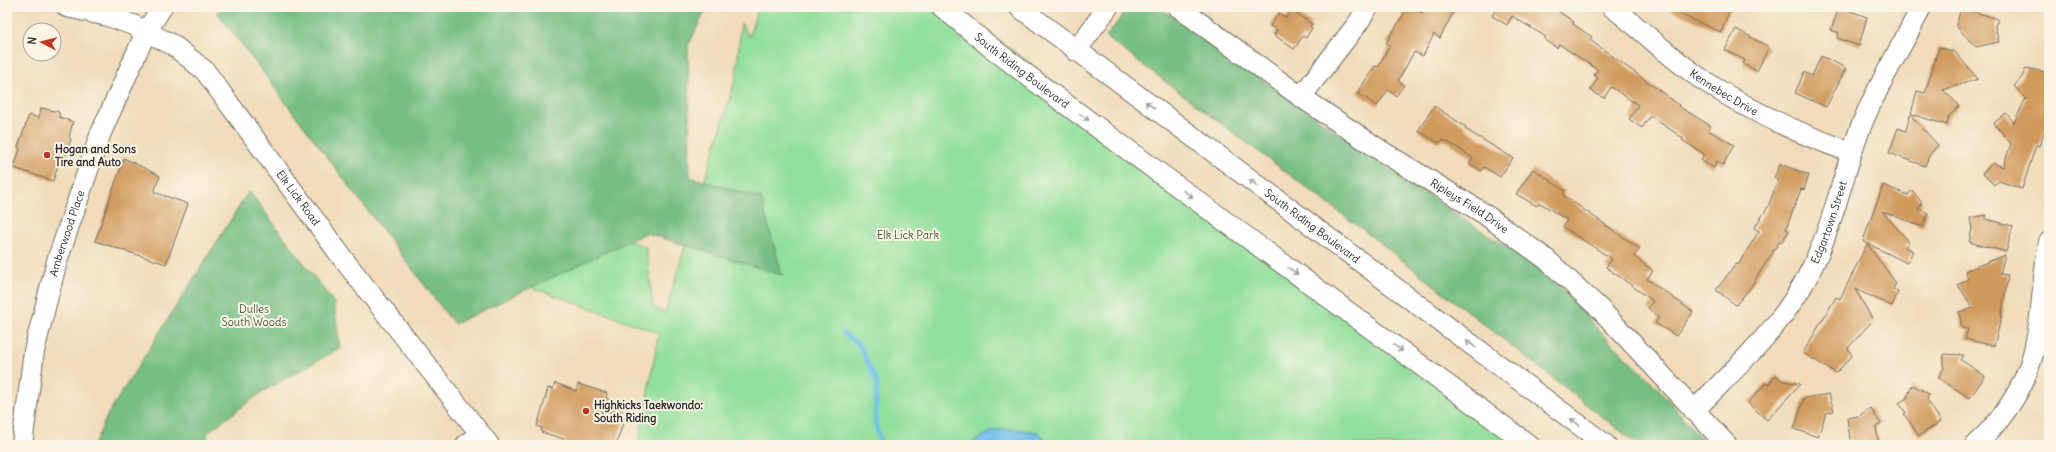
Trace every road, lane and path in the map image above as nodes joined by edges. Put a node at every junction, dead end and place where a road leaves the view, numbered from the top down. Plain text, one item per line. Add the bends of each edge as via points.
1 (67, 7) edge
2 (162, 7) edge
3 (942, 7) edge
4 (1019, 7) edge
5 (1108, 7) edge
6 (1178, 7) edge
7 (1368, 7) edge
8 (1612, 7) edge
9 (1921, 7) edge
10 (146, 32) junction
11 (1076, 51) junction
12 (1301, 97) junction
13 (1851, 152) junction
14 (2049, 242) edge
15 (1694, 411) junction
16 (478, 441) edge
17 (22, 445) edge
18 (1529, 445) edge
19 (1606, 445) edge
20 (1727, 445) edge
21 (1975, 445) edge

1 - 10 street, Elk Lick Road via 108,16
2 - 10 street, Amberwood Place
3 -> 18 street, South Riding Boulevard via 1048,91
4 - 11 street, South Riding Boulevard
5 - 11 street
6 - 12 street, Ripleys Field Drive
7 - 12 street
8 - 13 street, Kennebec Drive via 1690,70 1732,99 1797,132
9 - 13 street, Edgartown Street via 1870,103
10 - 16 street, Elk Lick Road via 173,45 205,71
10 - 17 street, Amberwood Place via 100,135 57,261 34,351
19 -> 11 street, South Riding Boulevard
12 - 15 street, Ripleys Field Drive via 1383,152 1483,213 1536,251 1600,310
13 - 15 street, Edgartown Street via 1829,229 1820,253 1801,288 1771,330
14 - 21 street via 2037,336 2028,368 2018,392 2004,415
15 - 20 street, Ripleys Field Drive

